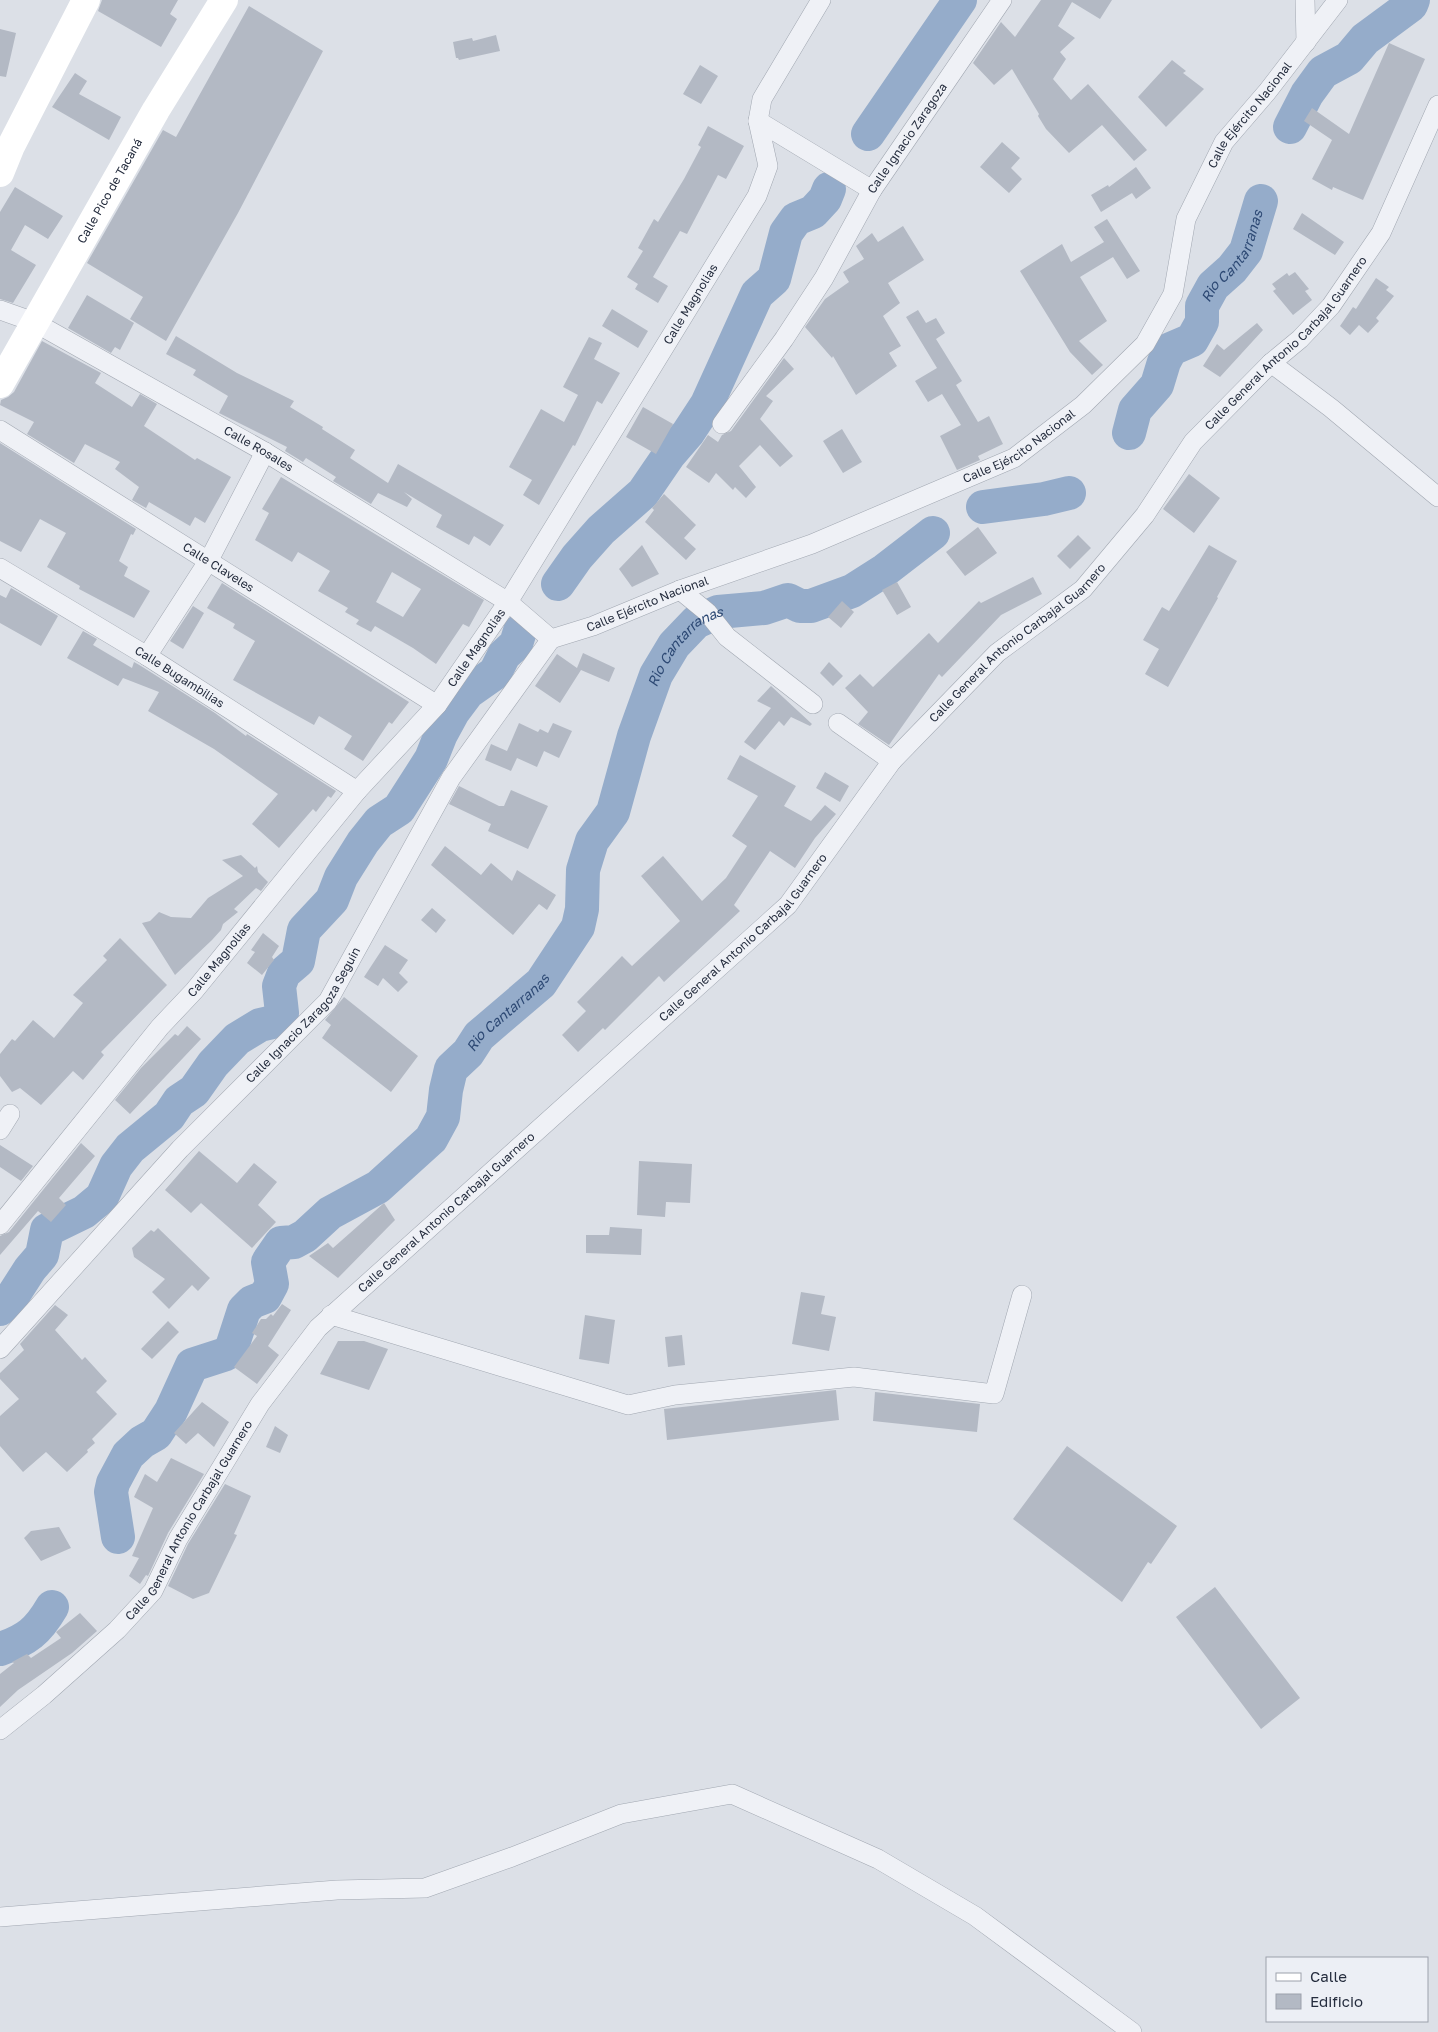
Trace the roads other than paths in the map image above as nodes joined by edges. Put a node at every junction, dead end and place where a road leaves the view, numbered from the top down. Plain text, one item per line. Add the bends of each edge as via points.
1 (86, 0) edge
2 (224, 0) edge
3 (821, 0) edge
4 (1002, 0) edge
5 (1305, 0) edge
6 (1338, 0) edge
7 (1306, 42) junction
8 (1438, 105) edge
9 (758, 121) junction
10 (5, 145) edge
11 (0, 173) edge
12 (872, 190) junction
13 (0, 310) edge
14 (34, 322) junction
15 (1270, 363) junction
16 (0, 384) edge
17 (722, 424) dead end
18 (0, 430) edge
19 (265, 452) junction
20 (1438, 498) edge
21 (209, 560) junction
22 (0, 568) edge
23 (680, 590) junction
24 (508, 602) junction
25 (551, 639) junction
26 (147, 656) junction
27 (813, 704) dead end
28 (437, 705) junction
29 (838, 723) dead end
30 (892, 761) junction
31 (357, 791) junction
32 (10, 1114) dead end
33 (0, 1130) edge
34 (0, 1225) edge
35 (1022, 1295) dead end
36 (331, 1316) junction
37 (0, 1350) edge
38 (0, 1730) edge
39 (0, 1918) edge
40 (1132, 2032) edge

1 - 10 street
2 - 14 street, Calle Pico de Tacaná via 156,110
3 - 9 street, Calle Magnolias via 762,99
4 - 12 street, Calle Ignacio Zaragoza
5 - 7 street
6 - 7 street, Calle Ejército Nacional
7 - 23 street, Calle Ejército Nacional via 1224,142 1186,219 1173,294 1145,344 1083,405 1014,458 812,544
8 - 15 street, Calle General Antonio Carbajal Guarnero via 1381,233 1330,306 1300,339
9 - 12 street, Calle Ignacio Zaragoza
9 - 24 street, Calle Magnolias via 768,166 757,196
10 - 11 street
12 - 17 street via 819,286
13 - 14 street, Calle Rosales
14 - 16 street, Calle Pico de Tacaná
14 - 19 street, Calle Rosales
15 - 20 street via 1331,408
15 - 30 street, Calle General Antonio Carbajal Guarnero via 1193,442 1145,515 1083,589 997,653
18 - 21 street, Calle Claveles
19 - 21 street
19 - 24 street, Calle Rosales
21 - 26 street
21 - 28 street, Calle Claveles
22 - 26 street, Calle Bugambilias
23 - 25 street, Calle Ejército Nacional via 593,626
23 - 27 street via 707,612 728,637
24 - 25 street
24 - 28 street, Calle Magnolias
25 - 37 street, Calle Ignacio Zaragoza Seguin via 451,778 328,1001 180,1149
26 - 31 street, Calle Bugambilias
28 - 31 street, Calle Magnolias
29 - 30 street
30 - 36 street, Calle General Antonio Carbajal Guarnero via 788,905
31 - 34 street, Calle Magnolias
32 - 33 street
35 - 36 street via 994,1394 854,1377 675,1395 628,1405
36 - 38 street, Calle General Antonio Carbajal Guarnero via 318,1328 260,1404 178,1539 153,1591 110,1636
39 - 40 street via 337,1890 425,1888 621,1814 732,1794 878,1859 976,1916

